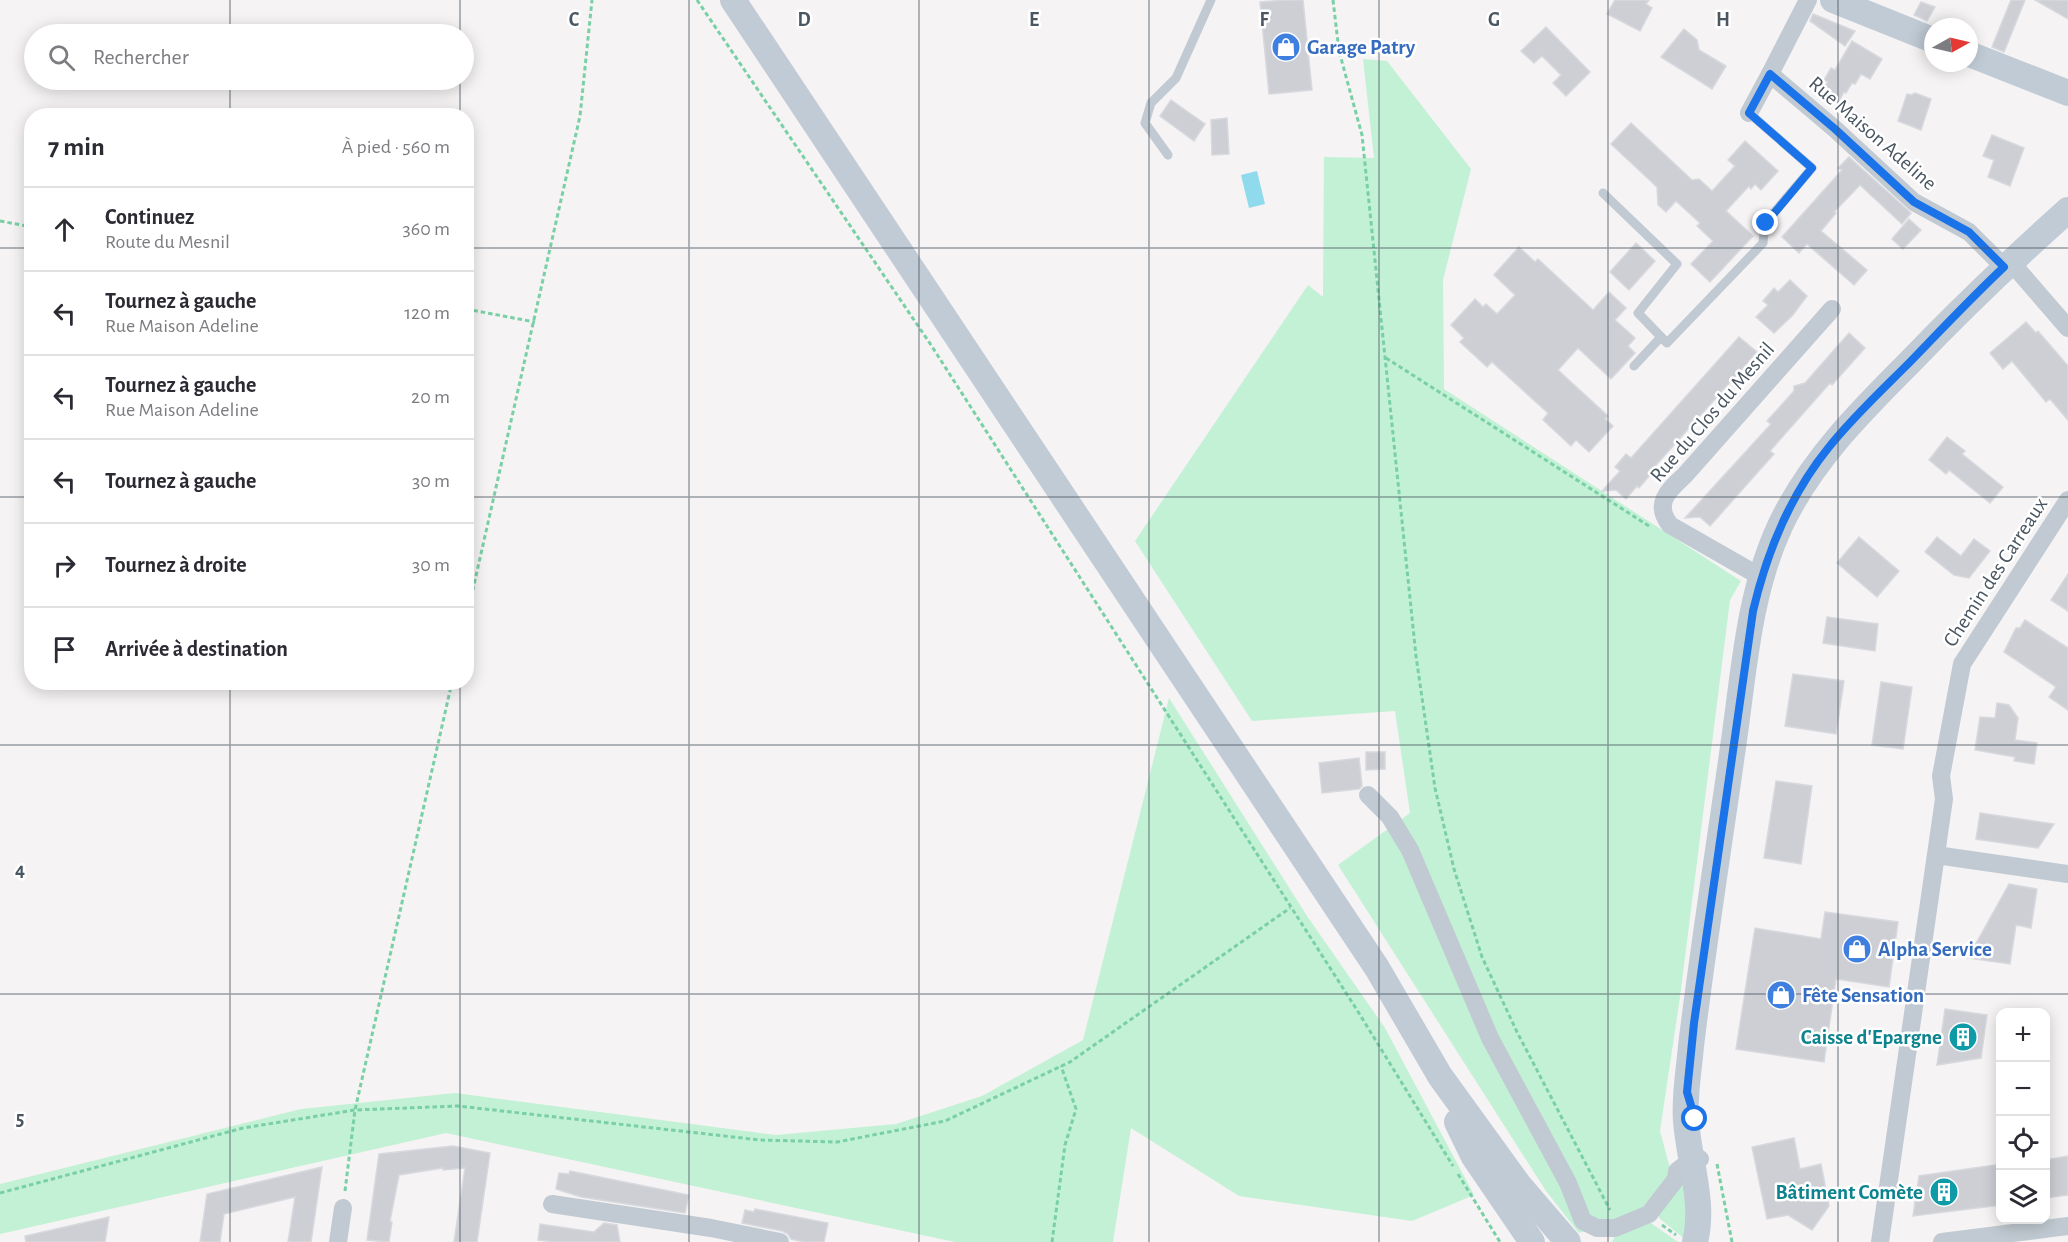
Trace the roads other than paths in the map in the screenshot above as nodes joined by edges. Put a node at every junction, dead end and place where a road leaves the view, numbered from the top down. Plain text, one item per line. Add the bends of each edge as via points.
1 (733, 0) edge
2 (1211, 0) edge
3 (1808, 0) edge
4 (1833, 0) edge
5 (1924, 36) edge
6 (1978, 58) edge
7 (1770, 74) junction
8 (2068, 93) edge
9 (1749, 113) joint
10 (1168, 155) dead end
11 (1603, 193) dead end
12 (2068, 210) edge
13 (2007, 264) junction
14 (1832, 309) dead end
15 (2068, 328) edge
16 (1661, 337) junction
17 (1634, 366) dead end
18 (2068, 501) edge
19 (1761, 577) junction
20 (1368, 795) dead end
21 (1936, 855) junction
22 (2068, 874) edge
23 (1440, 1076) junction
24 (1703, 1159) junction
25 (552, 1204) dead end
26 (343, 1208) road end
27 (2068, 1226) edge
28 (710, 1235) edge
29 (1686, 1239) edge
30 (338, 1242) edge
31 (780, 1242) edge
32 (1532, 1242) edge
33 (1568, 1242) edge
34 (1714, 1242) edge
35 (1880, 1242) edge
36 (1942, 1242) edge

1 - 23 main road via 1377,968
2 - 10 lane via 1176,78 1151,104 1145,123
3 - 7 street
4 - 5 main road
6 - 8 main road
7 - 9 street
7 - 13 street, Rue Maison Adeline via 1914,202 1969,232
9 - 16 lane via 1812,168 1766,223 1763,243 1667,343
11 - 16 lane via 1677,264 1638,313
12 - 13 main road
13 - 15 street
13 - 19 main road via 1829,448 1780,526
14 - 19 street, Rue du Clos du Mesnil via 1664,497 1664,517 1670,525
16 - 17 lane
18 - 21 street, Chemin des Carreaux via 1962,664 1941,776 1944,799
19 - 24 main road via 1706,931 1687,1092 1685,1119
20 - 24 street via 1390,817 1410,850 1490,1038 1568,1183 1583,1221 1598,1228 1619,1226 1649,1214 1676,1179 1677,1171
21 - 22 street
21 - 35 street, Chemin des Carreaux
23 - 32 main road via 1474,1157
23 - 33 main road via 1490,1148
24 - 29 main road via 1699,1225
24 - 34 main road
25 - 28 street
26 - 30 street
27 - 36 street
28 - 31 street

